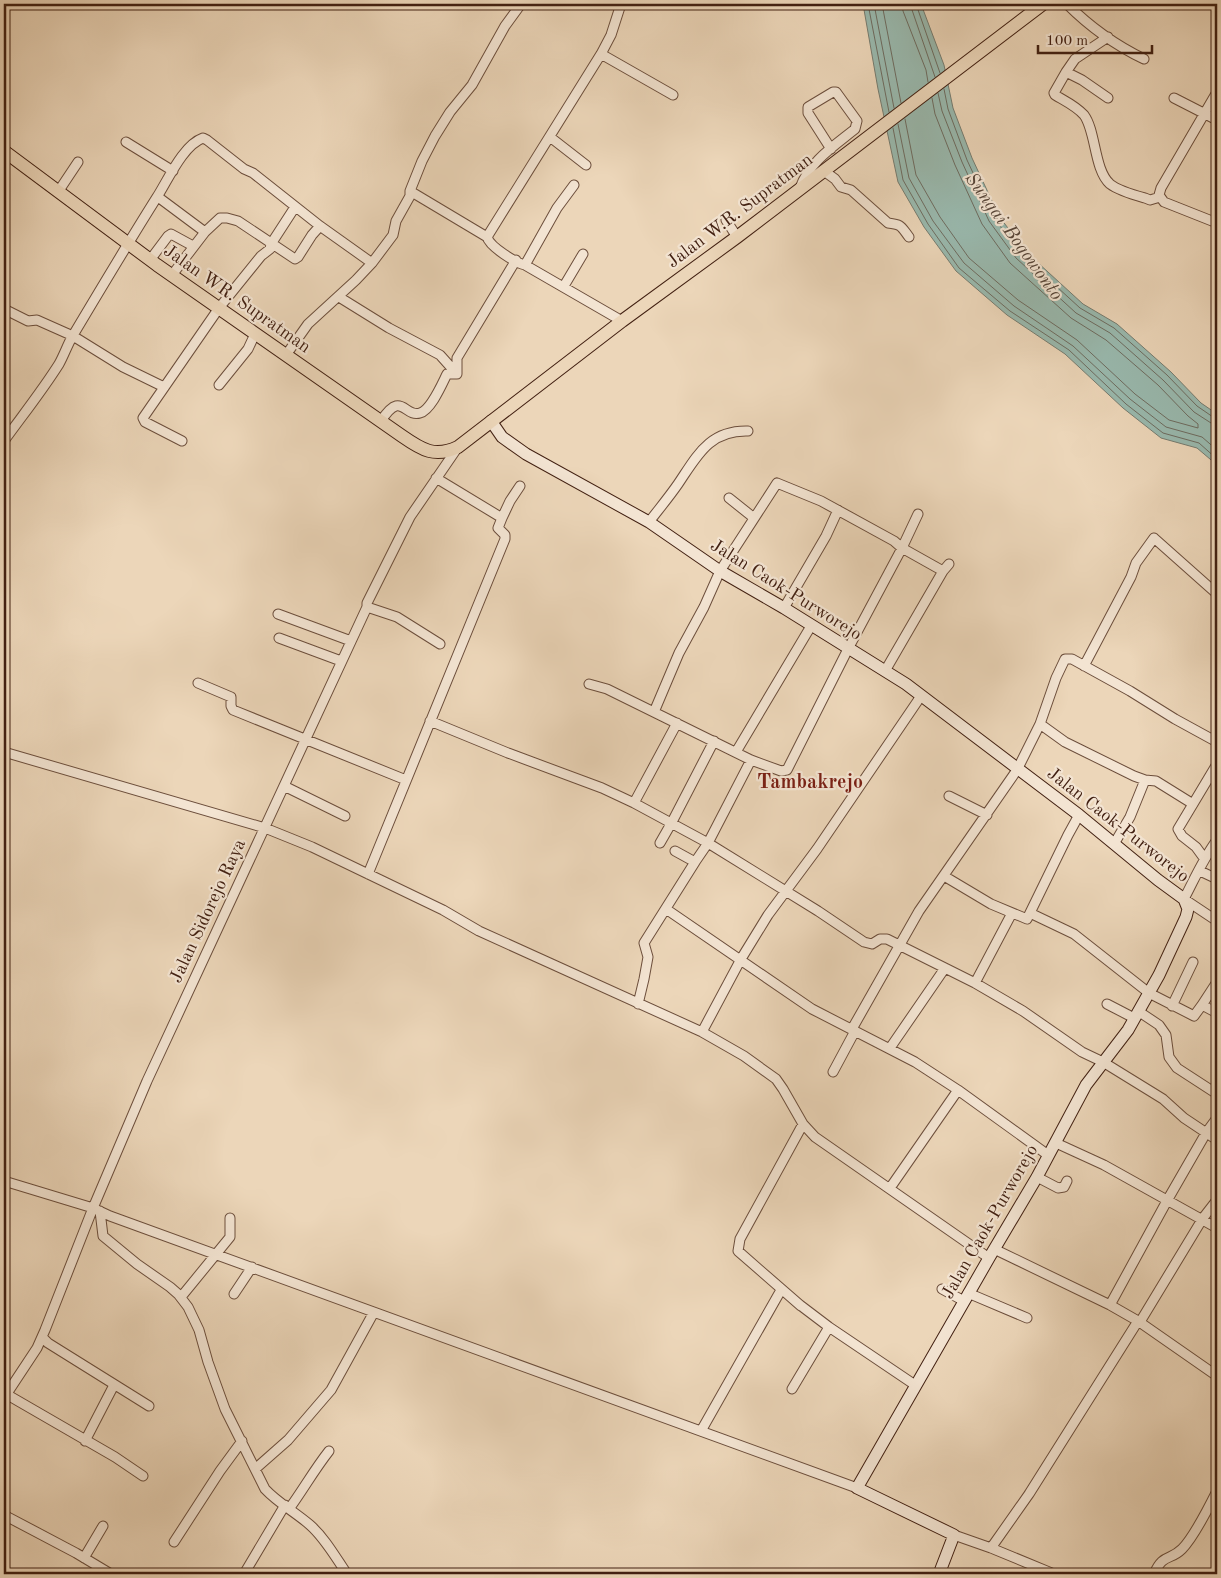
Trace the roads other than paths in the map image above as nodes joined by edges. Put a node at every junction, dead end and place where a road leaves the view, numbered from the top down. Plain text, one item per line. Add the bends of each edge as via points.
1 (521, 4) edge
2 (622, 4) edge
3 (1043, 4) edge
4 (1067, 4) edge
5 (1108, 37) junction
6 (601, 54) junction
7 (1144, 59) dead end
8 (1066, 72) junction
9 (1217, 92) edge
10 (673, 95) dead end
11 (1108, 98) dead end
12 (1174, 98) dead end
13 (1206, 113) junction
14 (1217, 120) edge
15 (550, 137) junction
16 (126, 142) dead end
17 (831, 149) junction
18 (4, 151) edge
19 (78, 162) dead end
20 (586, 165) dead end
21 (172, 171) junction
22 (824, 171) junction
23 (574, 185) dead end
24 (800, 188) junction
25 (410, 191) junction
26 (58, 192) junction
27 (158, 196) junction
28 (1160, 197) junction
29 (295, 206) junction
30 (726, 220) dead end
31 (1217, 223) edge
32 (320, 226) junction
33 (205, 232) junction
34 (488, 237) junction
35 (737, 237) junction
36 (909, 237) dead end
37 (128, 243) junction
38 (271, 244) junction
39 (193, 246) junction
40 (583, 254) dead end
41 (150, 260) junction
42 (516, 260) junction
43 (372, 263) junction
44 (525, 265) junction
45 (172, 275) junction
46 (564, 286) junction
47 (339, 297) junction
48 (219, 308) junction
49 (4, 309) edge
50 (622, 321) junction
51 (256, 334) junction
52 (73, 336) junction
53 (286, 355) junction
54 (457, 374) junction
55 (219, 385) dead end
56 (164, 387) junction
57 (491, 420) junction
58 (381, 421) junction
59 (748, 431) dead end
60 (4, 441) edge
61 (182, 442) dead end
62 (458, 447) junction
63 (436, 478) junction
64 (520, 486) dead end
65 (729, 498) dead end
66 (838, 510) junction
67 (918, 514) dead end
68 (502, 518) junction
69 (754, 518) junction
70 (649, 522) junction
71 (902, 548) junction
72 (720, 571) junction
73 (1217, 594) edge
74 (367, 606) junction
75 (784, 608) junction
76 (278, 614) dead end
77 (811, 626) junction
78 (279, 638) dead end
79 (351, 641) junction
80 (440, 644) dead end
81 (848, 649) junction
82 (342, 661) junction
83 (1084, 666) junction
84 (885, 671) junction
85 (198, 683) dead end
86 (589, 684) dead end
87 (921, 696) junction
88 (654, 712) junction
89 (430, 721) junction
90 (677, 723) junction
91 (1040, 724) junction
92 (306, 741) junction
93 (714, 741) junction
94 (1217, 742) edge
95 (4, 752) edge
96 (736, 752) junction
97 (751, 760) junction
98 (1217, 764) edge
99 (1017, 770) junction
100 (406, 780) junction
101 (1145, 780) junction
102 (284, 786) junction
103 (949, 796) dead end
104 (634, 803) junction
105 (1193, 804) junction
106 (986, 815) junction
107 (1079, 815) junction
108 (345, 816) dead end
109 (672, 822) junction
110 (265, 828) junction
111 (1217, 840) edge
112 (660, 843) dead end
113 (708, 843) junction
114 (1114, 844) junction
115 (675, 851) dead end
116 (1204, 858) junction
117 (695, 862) junction
118 (1200, 870) junction
119 (368, 874) junction
120 (944, 876) junction
121 (1217, 879) edge
122 (785, 892) junction
123 (1184, 899) junction
124 (666, 909) junction
125 (1030, 912) junction
126 (1012, 913) junction
127 (1217, 921) edge
128 (900, 946) junction
129 (741, 959) junction
130 (1193, 962) dead end
131 (945, 968) junction
132 (1217, 982) edge
133 (975, 983) junction
134 (1149, 993) junction
135 (638, 1004) junction
136 (1107, 1004) dead end
137 (1202, 1005) junction
138 (1172, 1006) junction
139 (1217, 1014) edge
140 (1136, 1015) junction
141 (854, 1030) junction
142 (702, 1032) junction
143 (890, 1048) junction
144 (1103, 1062) junction
145 (834, 1072) dead end
146 (958, 1090) junction
147 (1217, 1094) edge
148 (1217, 1118) edge
149 (802, 1124) junction
150 (1206, 1133) junction
151 (1217, 1140) edge
152 (1056, 1143) junction
153 (1048, 1156) junction
154 (1037, 1177) junction
155 (1067, 1180) dead end
156 (4, 1181) edge
157 (890, 1188) junction
158 (1168, 1199) junction
159 (1217, 1200) edge
160 (96, 1210) junction
161 (230, 1218) dead end
162 (1203, 1218) junction
163 (1217, 1228) edge
164 (991, 1253) junction
165 (217, 1254) junction
166 (252, 1267) junction
167 (942, 1289) dead end
168 (781, 1290) junction
169 (234, 1294) dead end
170 (181, 1297) junction
171 (966, 1297) junction
172 (1110, 1305) junction
173 (374, 1312) junction
174 (1027, 1318) dead end
175 (1139, 1322) junction
176 (828, 1327) junction
177 (42, 1337) junction
178 (1217, 1376) edge
179 (114, 1385) junction
180 (916, 1385) junction
181 (792, 1389) dead end
182 (5, 1396) edge
183 (149, 1406) dead end
184 (701, 1431) junction
185 (85, 1441) junction
186 (242, 1441) junction
187 (329, 1451) dead end
188 (255, 1469) junction
189 (144, 1476) dead end
190 (857, 1488) junction
191 (1217, 1491) edge
192 (287, 1507) junction
193 (4, 1515) edge
194 (103, 1526) dead end
195 (954, 1534) junction
196 (174, 1542) dead end
197 (991, 1548) junction
198 (84, 1558) junction
199 (111, 1574) edge
200 (244, 1574) edge
201 (347, 1574) edge
202 (939, 1574) edge
203 (1054, 1574) edge
204 (1154, 1574) edge

1 - 25 street via 472,85 435,136
2 - 6 street
3 - 22 main road, Jalan W.R. Supratman
4 - 5 street via 1084,21
5 - 7 street
5 - 8 street via 1075,59
6 - 10 street
6 - 15 street
8 - 11 street
8 - 28 street via 1054,94 1084,115 1105,178 1110,184 1150,200
9 - 13 street
12 - 13 street
13 - 14 street
13 - 28 street via 1161,188
15 - 20 street
15 - 34 street
16 - 21 street
17 - 17 street via 807,110 836,92 857,126
17 - 24 street via 804,176
18 - 26 main road, Jalan WR. Supratman
19 - 26 street
21 - 27 street
21 - 29 street via 190,146 203,138
22 - 24 main road, Jalan W.R. Supratman
22 - 36 street via 887,222 900,225
23 - 44 street
24 - 35 main road, Jalan W.R. Supratman
25 - 34 street
25 - 43 street via 392,235
26 - 37 main road, Jalan WR. Supratman
27 - 33 street
27 - 37 street
28 - 31 street via 1164,202
29 - 32 street
29 - 38 street
30 - 35 street
32 - 38 street via 295,259
32 - 43 street
33 - 38 street via 220,218 233,219
33 - 39 street
34 - 42 street via 496,249
35 - 50 main road, Jalan W.R. Supratman
37 - 41 main road, Jalan WR. Supratman
37 - 52 street
38 - 48 street
39 - 41 street via 171,234
39 - 45 street
40 - 46 street
41 - 45 main road, Jalan WR. Supratman
42 - 44 street
42 - 54 street via 457,358
43 - 47 street
44 - 46 street
45 - 48 main road, Jalan WR. Supratman
46 - 50 street
47 - 53 street via 308,324
47 - 54 street via 440,355
48 - 51 main road, Jalan WR. Supratman
48 - 56 street
49 - 52 street
50 - 57 main road, Jalan W.R. Supratman
51 - 53 main road, Jalan WR. Supratman
51 - 55 street
52 - 56 street via 123,367
52 - 60 street via 41,392
53 - 58 main road, Jalan WR. Supratman
54 - 58 street via 447,374 423,412 415,413 396,406 389,409
56 - 61 street via 143,418
57 - 62 main road, Jalan W.R. Supratman
57 - 70 street, Jalan Caok-Purworejo via 502,437 526,454
58 - 62 main road, Jalan WR. Supratman via 415,445 435,453
59 - 70 street via 733,432 709,443
62 - 63 street, Jalan Sidorejo Raya
63 - 68 street
63 - 74 street, Jalan Sidorejo Raya via 410,517
64 - 68 street
65 - 69 street
66 - 69 street via 777,483
66 - 71 street
66 - 75 street
67 - 71 street
68 - 89 street via 498,528 505,539
69 - 72 street
70 - 72 street, Jalan Caok-Purworejo
71 - 81 street
71 - 84 street via 946,567
72 - 75 street, Jalan Caok-Purworejo
72 - 88 street
73 - 83 street via 1154,538 1136,563
74 - 79 street, Jalan Sidorejo Raya
74 - 80 street via 397,617
75 - 77 street, Jalan Caok-Purworejo
76 - 79 street
77 - 81 street, Jalan Caok-Purworejo
77 - 96 street
78 - 82 street
79 - 82 street, Jalan Sidorejo Raya
81 - 84 street, Jalan Caok-Purworejo
81 - 97 street via 787,770 781,771
82 - 92 street, Jalan Sidorejo Raya
83 - 91 street via 1069,658 1065,660
83 - 94 street
84 - 87 street, Jalan Caok-Purworejo
85 - 92 street via 231,697 233,710
86 - 88 street via 608,689
87 - 99 street, Jalan Caok-Purworejo
87 - 122 street
88 - 90 street
89 - 100 street
89 - 104 street
90 - 93 street
90 - 104 street
91 - 99 street
91 - 101 street via 1065,742
92 - 100 street
92 - 102 street, Jalan Sidorejo Raya
93 - 96 street
93 - 109 street
95 - 110 street
96 - 97 street
97 - 113 street
98 - 105 street
99 - 106 street
99 - 107 street, Jalan Caok-Purworejo
100 - 119 street
101 - 105 street via 1156,781
101 - 114 street via 1130,817
102 - 108 street
102 - 110 street, Jalan Sidorejo Raya
103 - 106 street
104 - 109 street
105 - 116 street via 1178,829
106 - 120 street
107 - 114 street, Jalan Caok-Purworejo
107 - 125 street
109 - 112 street
109 - 113 street
110 - 119 street
110 - 160 street, Jalan Sidorejo Raya via 154,1066
111 - 116 street
113 - 117 street
113 - 122 street
114 - 123 street, Jalan Caok-Purworejo
115 - 117 street
116 - 118 street
117 - 124 street
118 - 121 street
118 - 123 street
119 - 135 street via 479,931
120 - 126 street
120 - 128 street via 919,911
122 - 128 street via 864,942 872,944 884,938
122 - 129 street
123 - 127 street
123 - 134 street, Jalan Caok-Purworejo via 1188,909 1186,917
124 - 129 street
124 - 135 street via 644,943 648,954
125 - 126 street via 1027,919
125 - 134 street via 1069,930
126 - 133 street
128 - 131 street
128 - 141 street
129 - 141 street via 812,1009
129 - 142 street
130 - 138 street
131 - 133 street
131 - 143 street
132 - 137 street
133 - 144 street via 1082,1052
134 - 138 street
134 - 140 street, Jalan Caok-Purworejo
135 - 142 street
136 - 140 street
137 - 138 street via 1194,1016
137 - 139 street
140 - 144 street, Jalan Caok-Purworejo
140 - 147 street via 1159,1025 1166,1035 1169,1057 1177,1068
141 - 143 street
141 - 145 street
142 - 149 street via 771,1075 783,1089
143 - 146 street
144 - 150 street via 1163,1099
144 - 152 street, Jalan Caok-Purworejo via 1086,1086
146 - 153 street
146 - 157 street
148 - 150 street
149 - 157 street via 827,1146
149 - 168 street via 738,1245 738,1251
150 - 151 street
150 - 158 street
152 - 153 street, Jalan Caok-Purworejo
152 - 158 street
153 - 154 street, Jalan Caok-Purworejo
154 - 155 street via 1058,1188 1064,1187
154 - 164 street, Jalan Caok-Purworejo
156 - 160 street
157 - 164 street
158 - 162 street
158 - 172 street
159 - 162 street
160 - 165 street
160 - 170 street via 103,1236
160 - 177 street, Jalan Sidorejo Raya
161 - 165 street via 230,1238
162 - 163 street
162 - 175 street
164 - 171 street, Jalan Caok-Purworejo
164 - 172 street
165 - 166 street
165 - 170 street
166 - 169 street
166 - 173 street
167 - 171 street
168 - 176 street
168 - 184 street
170 - 186 street via 199,1330 225,1409
171 - 174 street
171 - 180 street, Jalan Caok-Purworejo
172 - 175 street
173 - 184 street
173 - 188 street via 331,1390 288,1440
175 - 178 street
175 - 197 street
176 - 180 street
176 - 181 street
177 - 179 street
177 - 182 street, Jalan Sidorejo Raya
179 - 183 street
179 - 185 street
180 - 190 street, Jalan Caok-Purworejo
182 - 185 street
184 - 190 street
185 - 189 street
186 - 188 street
186 - 196 street
187 - 192 street
188 - 192 street via 265,1489
190 - 195 street
191 - 204 street via 1182,1548 1164,1559
192 - 200 street
192 - 201 street via 311,1526
193 - 198 street
194 - 198 street
195 - 197 street
195 - 202 street
197 - 203 street
198 - 199 street

